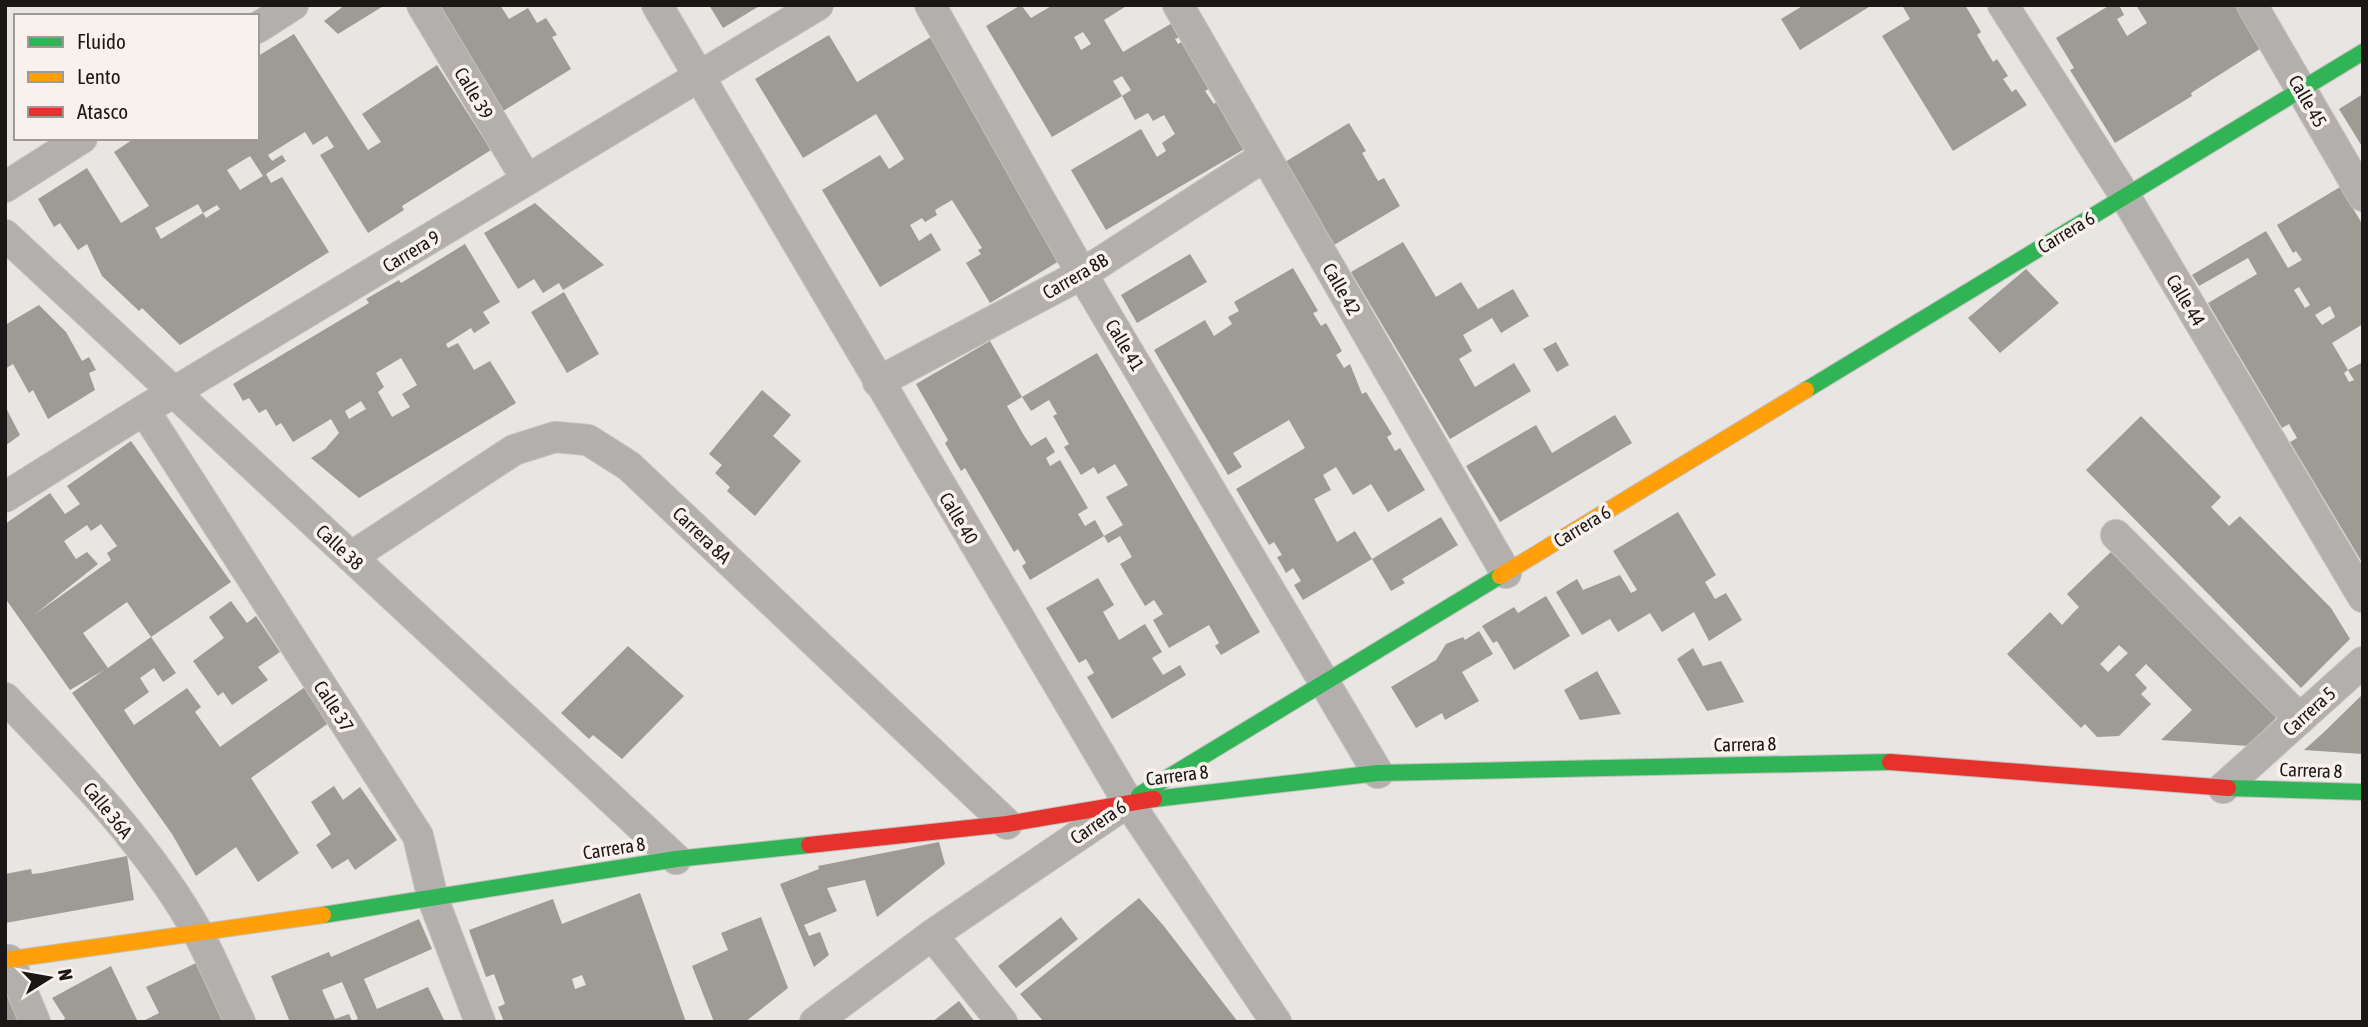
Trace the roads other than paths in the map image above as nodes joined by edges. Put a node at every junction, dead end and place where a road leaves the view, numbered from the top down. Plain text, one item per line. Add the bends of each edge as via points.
1 (293, 5) edge
2 (422, 5) edge
3 (657, 5) edge
4 (818, 5) edge
5 (930, 5) edge
6 (1178, 5) edge
7 (2003, 5) edge
8 (2252, 5) edge
9 (259, 27) edge
10 (2363, 52) edge
11 (699, 77) junction
12 (2301, 89) junction
13 (79, 140) edge
14 (1265, 156) junction
15 (527, 180) junction
16 (5, 187) edge
17 (2124, 196) junction
18 (2363, 196) edge
19 (5, 235) edge
20 (1082, 274) junction
21 (878, 382) junction
22 (175, 393) junction
23 (144, 410) junction
24 (5, 497) edge
25 (2116, 535) dead end
26 (351, 557) junction
27 (1506, 573) junction
28 (2363, 597) edge
29 (2363, 662) edge
30 (1326, 682) junction
31 (5, 698) edge
32 (2300, 719) junction
33 (1378, 773) junction
34 (2223, 788) junction
35 (2363, 792) edge
36 (1128, 802) junction
37 (1007, 824) junction
38 (676, 859) junction
39 (433, 899) junction
40 (198, 933) junction
41 (932, 935) junction
42 (7, 960) edge
43 (35, 1022) edge
44 (240, 1022) edge
45 (480, 1022) edge
46 (815, 1022) edge
47 (1002, 1022) edge
48 (1276, 1022) edge

1 - 9 street
2 - 15 street, Calle 39
3 - 11 street, Calle 40
4 - 11 street, Carrera 9
5 - 20 street, Calle 41
6 - 14 street, Calle 42
7 - 17 street, Calle 44
8 - 12 street, Calle 45
10 - 12 street, Carrera 6
11 - 15 street, Carrera 9
11 - 21 street, Calle 40
12 - 17 street, Carrera 6
12 - 18 street, Calle 45
13 - 16 street
14 - 20 street, Carrera 8B
14 - 27 street, Calle 42
15 - 22 street, Carrera 9
17 - 27 street, Carrera 6
17 - 28 street, Calle 44
19 - 22 street, Calle 38
20 - 21 street, Carrera 8B
20 - 30 street, Calle 41
21 - 36 street, Calle 40
22 - 23 street, Carrera 9
22 - 26 street, Calle 38
23 - 24 street, Carrera 9
23 - 39 street, Calle 37 via 418,836
25 - 32 street
26 - 37 street, Carrera 8A via 514,450 555,437 588,440 629,466
26 - 38 street, Calle 38
27 - 30 street, Carrera 6
29 - 32 street, Carrera 5
30 - 33 street, Calle 41
30 - 36 street, Carrera 6
31 - 40 street, Calle 36A via 80,776 147,858
32 - 34 street, Carrera 5
33 - 34 street, Carrera 8 via 1914,761
33 - 36 street, Carrera 8
34 - 35 street, Carrera 8
36 - 37 street, Carrera 8
36 - 41 street, Carrera 6
36 - 48 street, Calle 40
37 - 38 street, Carrera 8
38 - 39 street, Carrera 8
39 - 40 street, Carrera 8
39 - 45 street, Calle 37
40 - 42 street, Carrera 8
40 - 44 street, Calle 36A
41 - 46 street, Carrera 6
41 - 47 street
42 - 43 street

